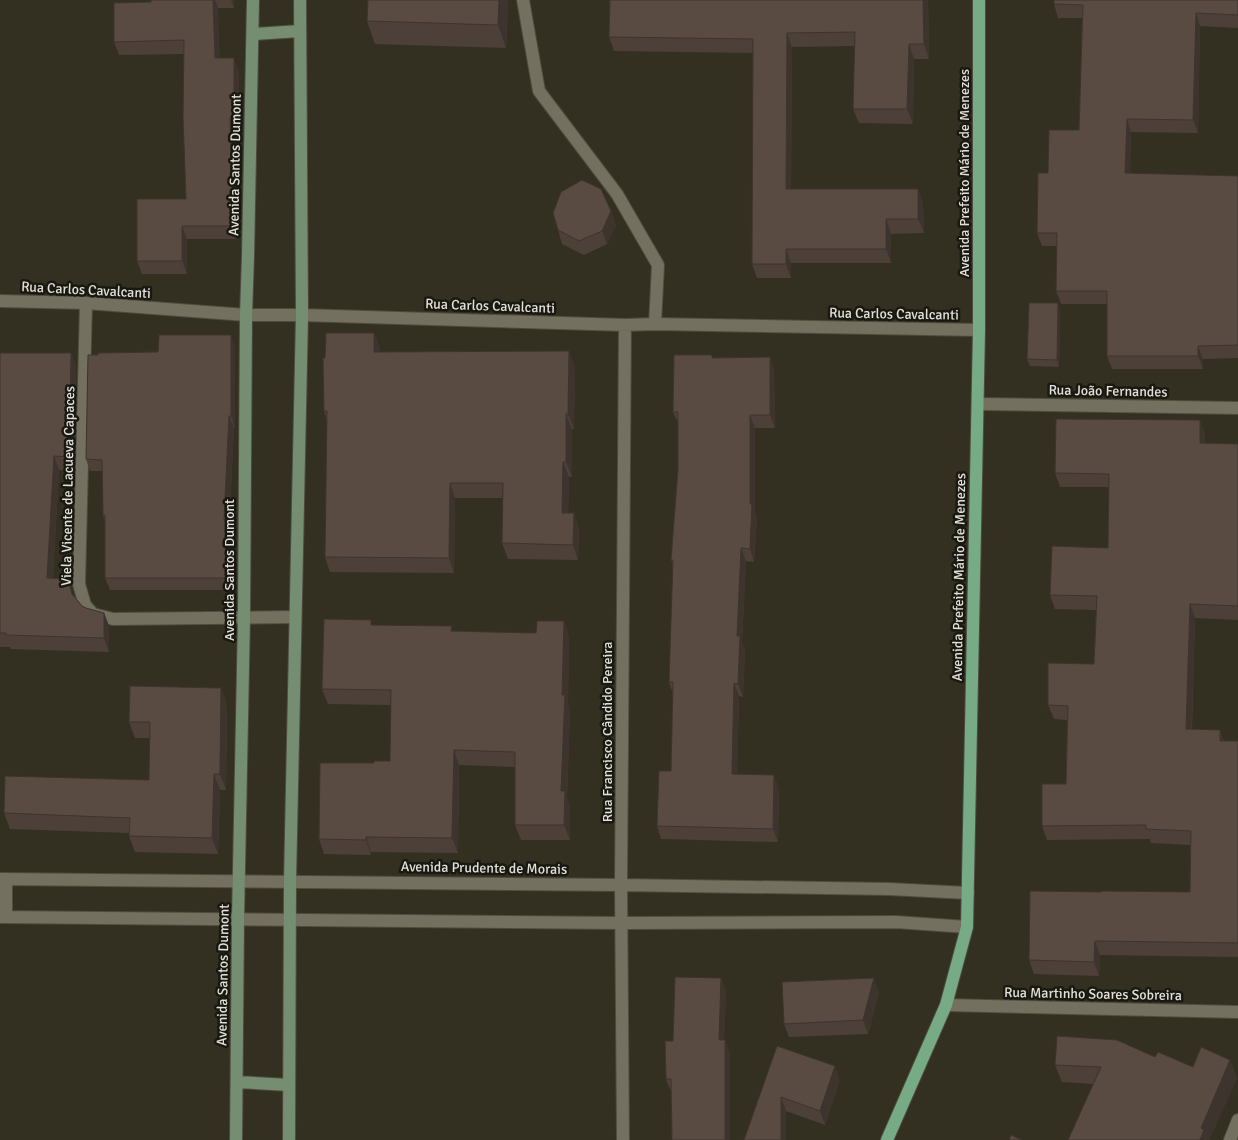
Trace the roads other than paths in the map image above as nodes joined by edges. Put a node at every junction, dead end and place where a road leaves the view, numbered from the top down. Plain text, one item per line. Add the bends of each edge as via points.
1 (253, 0) edge
2 (300, 0) edge
3 (523, 0) edge
4 (979, 0) edge
5 (300, 31) junction
6 (253, 34) junction
7 (0, 301) edge
8 (86, 302) junction
9 (246, 315) junction
10 (302, 315) junction
11 (655, 324) junction
12 (625, 325) junction
13 (979, 330) junction
14 (978, 404) junction
15 (1238, 408) edge
16 (244, 617) junction
17 (296, 617) junction
18 (3, 879) edge
19 (239, 881) junction
20 (290, 881) junction
21 (621, 885) junction
22 (968, 893) junction
23 (3, 917) edge
24 (238, 919) junction
25 (290, 919) junction
26 (621, 923) junction
27 (967, 927) junction
28 (946, 1005) junction
29 (1238, 1012) edge
30 (237, 1082) junction
31 (289, 1085) junction
32 (1238, 1120) edge
33 (236, 1140) edge
34 (289, 1140) edge
35 (623, 1140) edge
36 (887, 1140) edge
37 (1230, 1140) edge

1 - 6 main road, Avenida Santos Dumont
2 - 5 main road
3 - 11 street via 539,91 617,194 658,264
4 - 13 main road, Avenida Prefeito Mário de Menezes
5 - 6 main road
5 - 10 main road
6 - 9 main road, Avenida Santos Dumont
7 - 8 street, Rua Carlos Cavalcanti
8 - 9 street, Rua Carlos Cavalcanti
8 - 16 street, Viela Vicente de Lacueva Capaces via 79,584 85,605 93,614 113,619
9 - 10 street, Rua Carlos Cavalcanti
9 - 16 main road, Avenida Santos Dumont
10 - 12 street, Rua Carlos Cavalcanti
10 - 17 main road
11 - 12 street, Rua Carlos Cavalcanti
11 - 13 street, Rua Carlos Cavalcanti
12 - 21 street, Rua Francisco Cândido Pereira
13 - 14 main road, Avenida Prefeito Mário de Menezes
14 - 15 street, Rua João Fernandes
14 - 22 main road, Avenida Prefeito Mário de Menezes
16 - 17 street, Viela Vicente de Lacueva Capaces
16 - 19 main road, Avenida Santos Dumont
17 - 20 main road
18 - 19 street, Avenida Prudente de Morais
18 - 23 street
19 - 20 street, Avenida Prudente de Morais
19 - 24 main road, Avenida Santos Dumont
20 - 21 street, Avenida Prudente de Morais
20 - 25 main road
21 - 22 street, Avenida Prudente de Morais
21 - 26 street, Rua Francisco Cândido Pereira
22 - 27 main road, Avenida Prefeito Mário de Menezes
23 - 24 street
24 - 25 street
24 - 30 main road, Avenida Santos Dumont
25 - 26 street
25 - 31 main road
26 - 27 street via 896,922
26 - 35 street, Rua Francisco Cândido Pereira
27 - 28 main road, Avenida Prefeito Mário de Menezes
28 - 29 street, Rua Martinho Soares Sobreira
28 - 36 main road, Avenida Prefeito Mário de Menezes
30 - 31 main road
30 - 33 main road, Avenida Santos Dumont
31 - 34 main road
32 - 37 street

